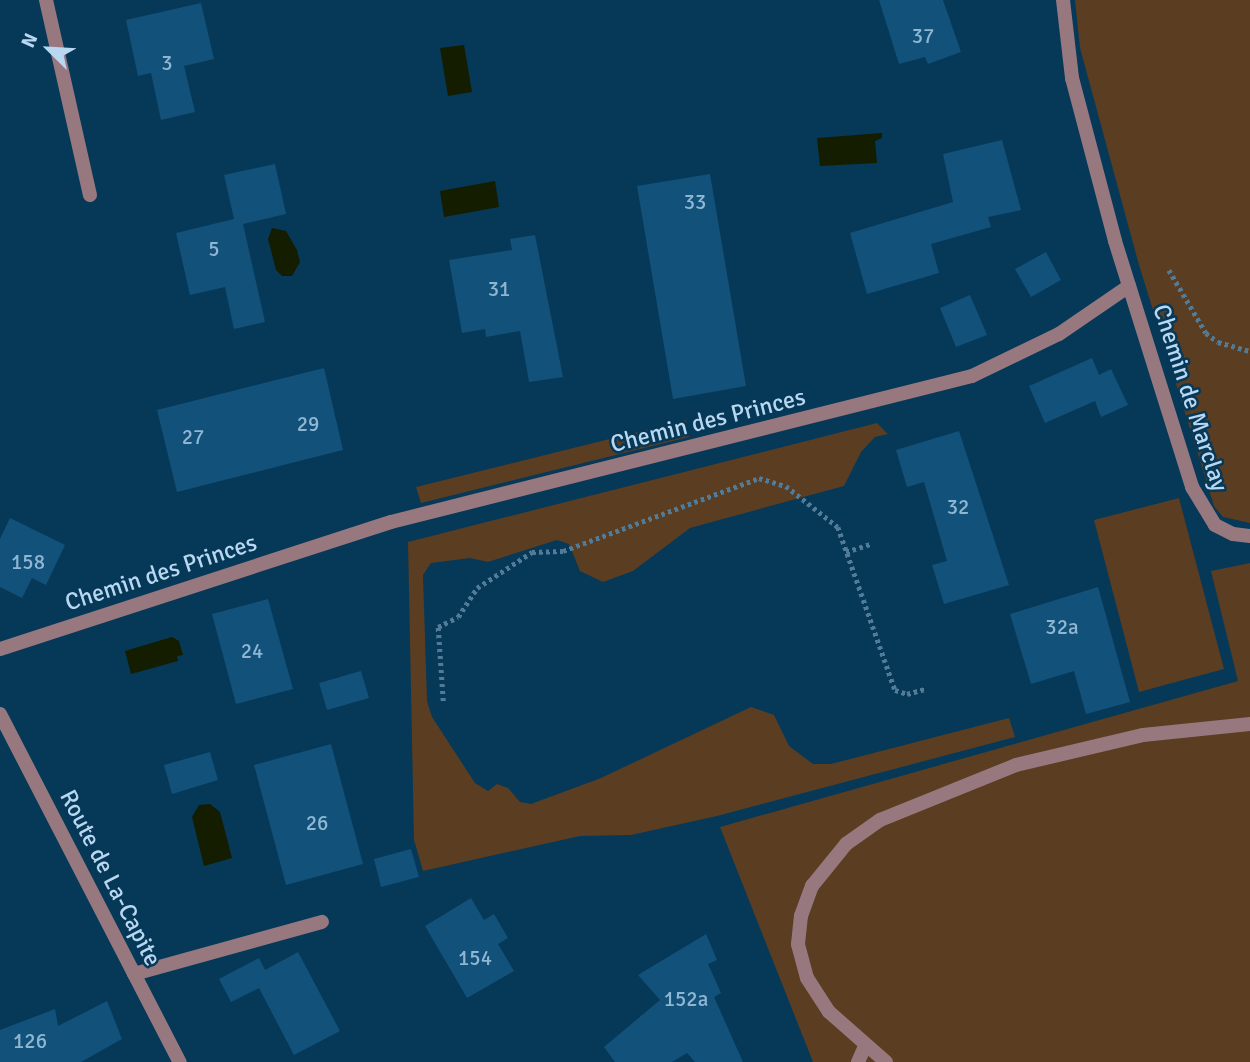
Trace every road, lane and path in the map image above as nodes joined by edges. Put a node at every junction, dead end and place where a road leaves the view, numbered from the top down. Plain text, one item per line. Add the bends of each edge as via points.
1 (46, 0) edge
2 (1063, 0) edge
3 (90, 195) dead end
4 (1169, 270) dead end
5 (1129, 286) junction
6 (1250, 351) edge
7 (1250, 536) edge
8 (871, 544) dead end
9 (846, 552) junction
10 (0, 649) edge
11 (924, 689) dead end
12 (443, 701) dead end
13 (0, 714) edge
14 (1250, 724) edge
15 (322, 922) dead end
16 (134, 974) junction
17 (865, 1046) junction
18 (180, 1062) edge
19 (859, 1062) edge
20 (886, 1062) edge

1 - 3 street
2 - 5 street via 1072,78
4 - 6 path via 1206,333 1218,342
5 - 7 street, Chemin de Marclay via 1201,506 1224,531
5 - 10 street, Chemin des Princes via 1059,334 972,376 391,522
8 - 9 path
9 - 11 path via 895,690 907,694
9 - 12 path via 838,527 786,486 759,478 563,551 532,552 477,587 458,617 438,627
13 - 16 street, Route de La-Capite
14 - 17 street via 1143,735 1063,751 973,780 858,834 832,857 812,886 801,916 798,944 816,995
15 - 16 street
16 - 18 street, Route de La-Capite
17 - 19 street
17 - 20 street

